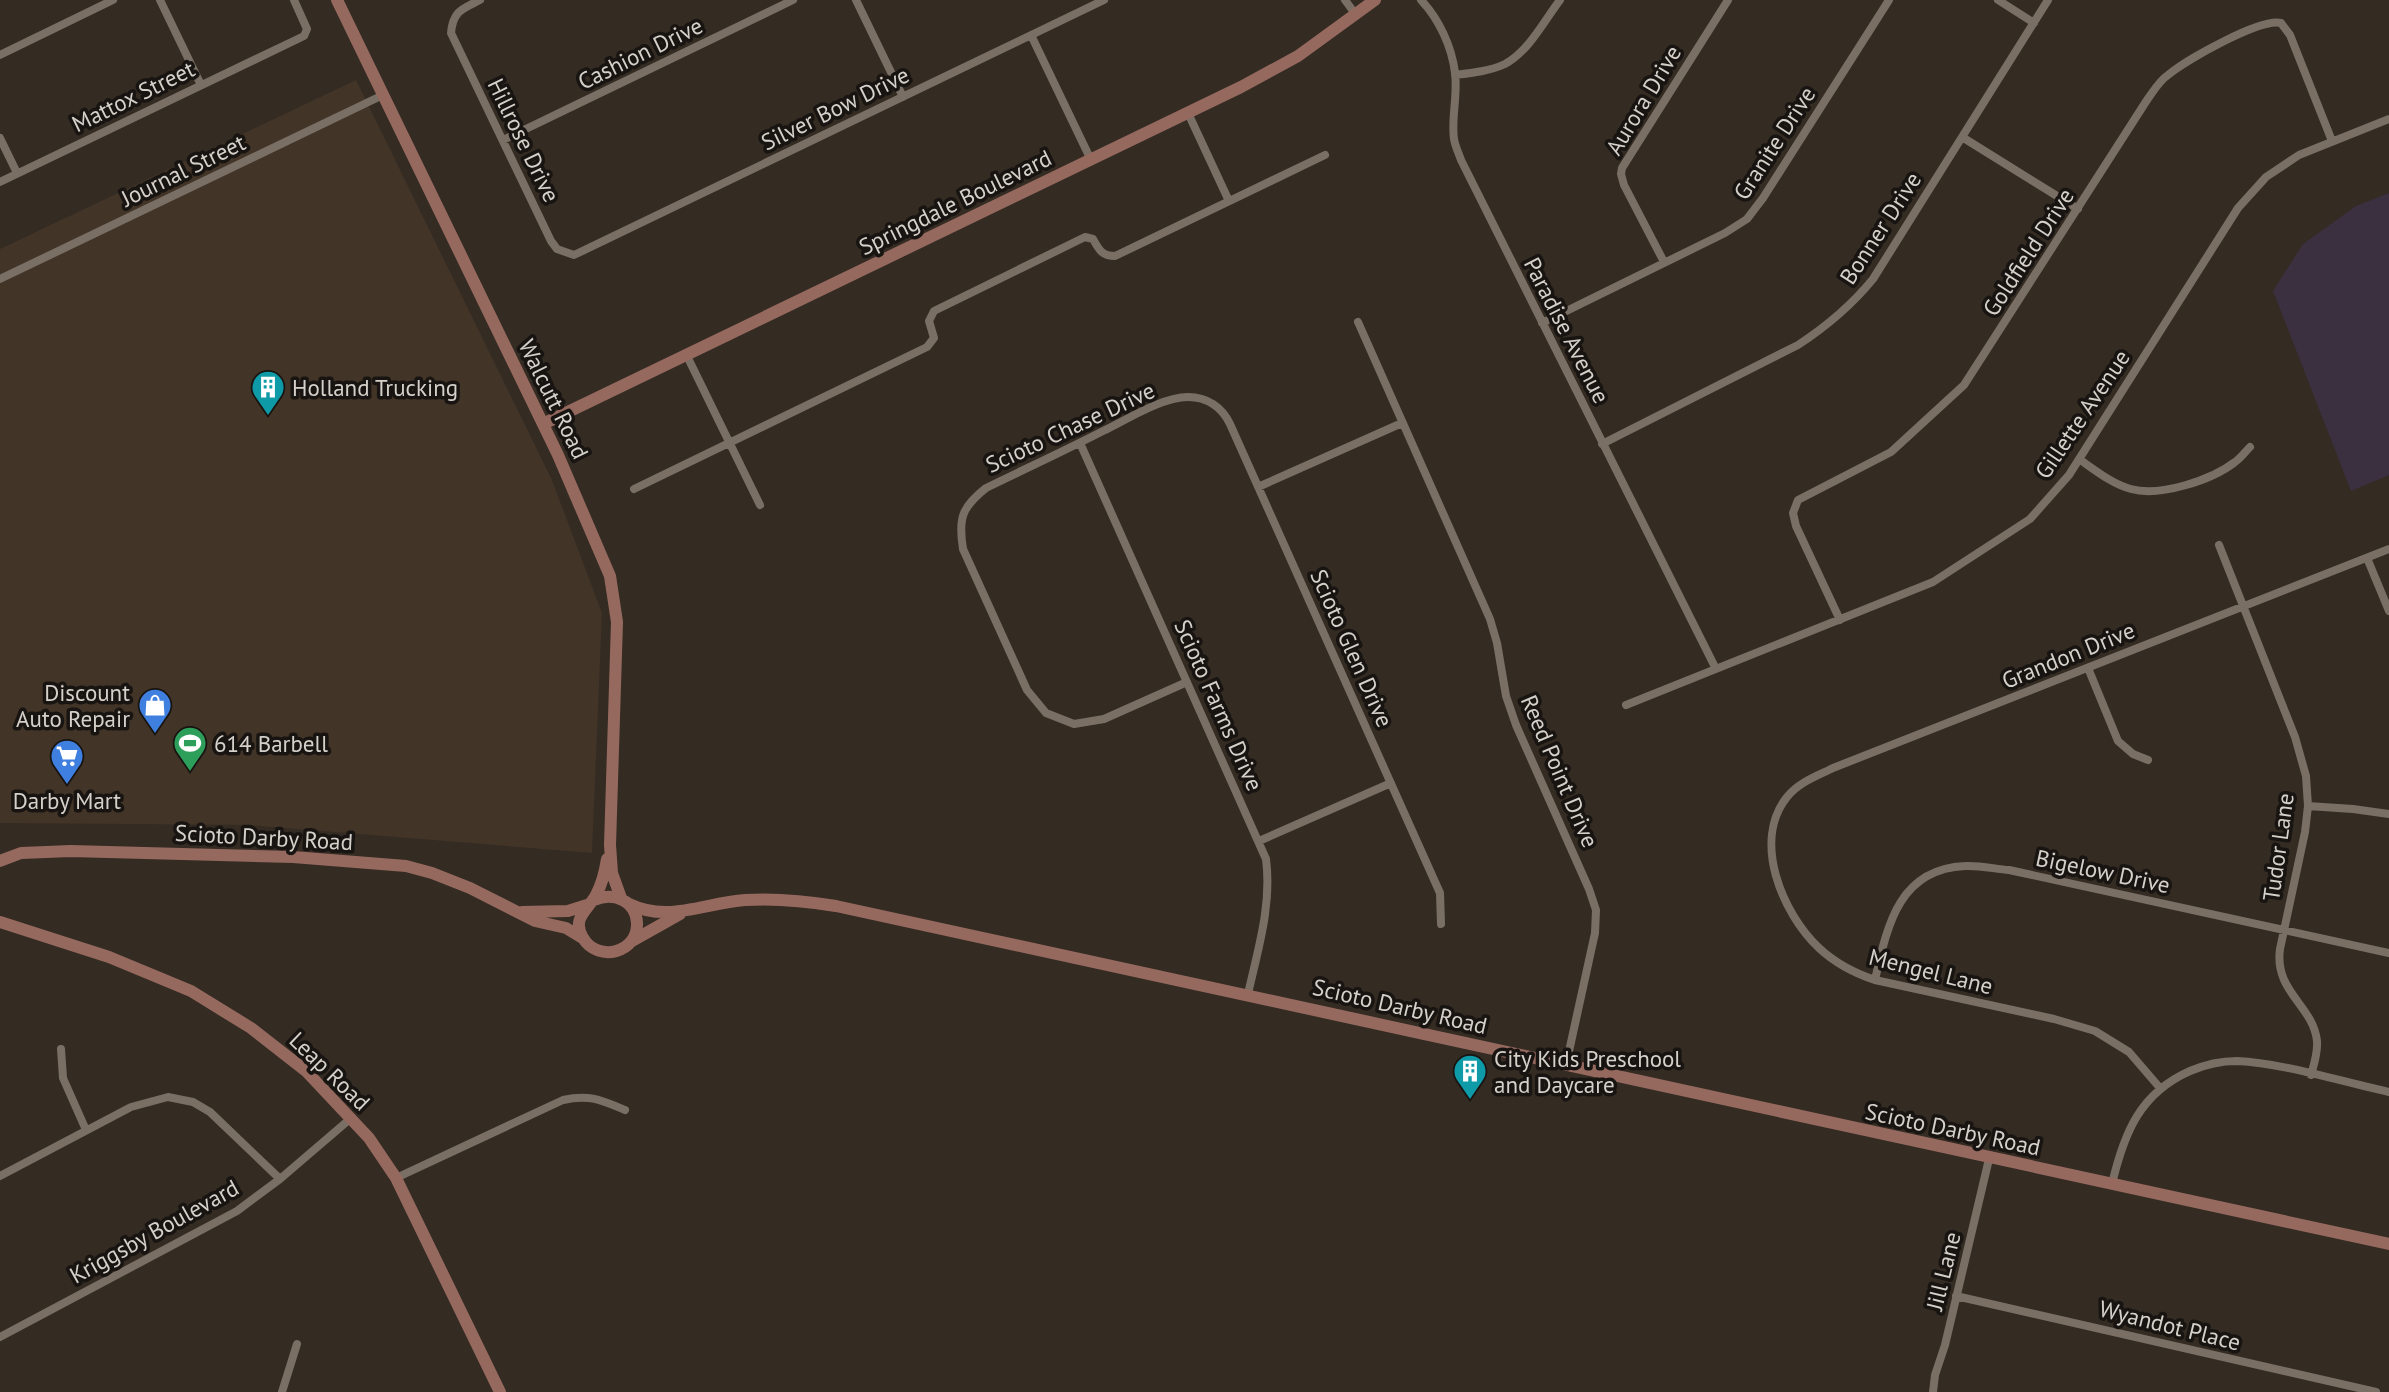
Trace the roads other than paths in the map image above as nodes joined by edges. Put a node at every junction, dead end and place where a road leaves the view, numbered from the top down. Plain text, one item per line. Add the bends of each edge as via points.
1 (113, 0) edge
2 (160, 0) edge
3 (294, 0) edge
4 (337, 0) edge
5 (480, 0) edge
6 (793, 0) edge
7 (856, 0) edge
8 (1104, 0) edge
9 (1345, 0) edge
10 (1375, 0) edge
11 (1421, 0) edge
12 (1560, 0) edge
13 (1728, 0) edge
14 (1889, 0) edge
15 (1998, 0) edge
16 (2048, 0) edge
17 (1356, 15) junction
18 (2034, 23) junction
19 (1031, 35) junction
20 (0, 55) edge
21 (1455, 75) junction
22 (201, 85) junction
23 (383, 95) junction
24 (903, 97) junction
25 (1188, 113) junction
26 (2389, 118) edge
27 (1962, 137) junction
28 (0, 138) edge
29 (503, 140) junction
30 (2332, 141) junction
31 (1325, 155) dead end
32 (1091, 160) junction
33 (18, 173) junction
34 (0, 182) edge
35 (1229, 201) junction
36 (2078, 209) junction
37 (583, 252) joint
38 (1664, 262) junction
39 (0, 279) edge
40 (1358, 322) dead end
41 (1542, 323) junction
42 (687, 356) junction
43 (1205, 399) joint
44 (1402, 423) junction
45 (543, 424) junction
46 (729, 443) junction
47 (1080, 443) junction
48 (1602, 443) junction
49 (2250, 447) dead end
50 (2079, 459) junction
51 (1258, 487) junction
52 (634, 489) dead end
53 (760, 505) dead end
54 (2219, 545) dead end
55 (2389, 549) edge
56 (2367, 558) junction
57 (2243, 606) junction
58 (2389, 611) edge
59 (1840, 620) junction
60 (2088, 668) junction
61 (1716, 669) junction
62 (1187, 682) junction
63 (1626, 705) dead end
64 (2148, 760) dead end
65 (1391, 783) junction
66 (2308, 807) junction
67 (2389, 814) edge
68 (1776, 816) joint
69 (1259, 841) junction
70 (610, 845) junction
71 (0, 861) edge
72 (625, 901) junction
73 (590, 902) junction
74 (687, 910) junction
75 (518, 912) junction
76 (0, 922) edge
77 (1441, 924) dead end
78 (2285, 930) junction
79 (584, 939) junction
80 (632, 941) junction
81 (2389, 953) edge
82 (1875, 980) junction
83 (1248, 994) junction
84 (61, 1049) dead end
85 (1566, 1065) junction
86 (2311, 1074) junction
87 (2160, 1088) junction
88 (2389, 1092) edge
89 (625, 1110) dead end
90 (351, 1119) junction
91 (86, 1130) junction
92 (1990, 1159) junction
93 (0, 1176) edge
94 (397, 1178) junction
95 (281, 1179) junction
96 (2112, 1184) junction
97 (2389, 1244) edge
98 (1956, 1296) junction
99 (0, 1337) edge
100 (297, 1344) dead end
101 (282, 1392) edge
102 (500, 1392) edge
103 (1933, 1392) edge
104 (2375, 1392) edge

1 - 20 street
2 - 22 street
3 - 22 street, Mattox Street via 307,32 304,36
4 - 23 main road, Walcutt Road
5 - 29 street, Hillrose Drive via 458,11 451,33
6 - 29 street, Cashion Drive
7 - 24 street
8 - 19 street, Silver Bow Drive
9 - 17 street
10 - 17 main road, Springdale Boulevard
11 - 21 street, Paradise Avenue via 1446,38
12 - 21 street via 1524,48 1505,64
13 - 38 street, Aurora Drive via 1622,168 1624,185
14 - 38 street, Granite Drive via 1747,219
15 - 18 street
16 - 18 street, Bonner Drive
17 - 25 main road, Springdale Boulevard via 1298,56
18 - 27 street, Bonner Drive
19 - 24 street, Silver Bow Drive
19 - 32 street
21 - 41 street, Paradise Avenue via 1454,139 1461,160
22 - 33 street, Mattox Street
23 - 39 street, Journal Street
23 - 45 main road, Walcutt Road
24 - 37 street, Silver Bow Drive
25 - 32 main road, Springdale Boulevard
25 - 35 street
26 - 30 street, Gillette Avenue
27 - 36 street
27 - 48 street, Bonner Drive via 1873,279 1826,326 1798,345
28 - 33 street
29 - 37 street, Hillrose Drive via 556,249 574,255
30 - 36 street, Goldfield Drive via 2288,30 2281,23 2267,23 2189,59 2165,77
30 - 50 street, Gillette Avenue via 2299,155 2266,177 2238,208
31 - 35 street
32 - 42 main road, Springdale Boulevard
33 - 34 street, Mattox Street
35 - 46 street via 1115,256 1101,253 1093,239 1084,237 934,311 929,321 934,338 927,347
36 - 59 street, Goldfield Drive via 1964,385 1891,452 1798,500 1793,513 1796,526
38 - 41 street, Granite Drive
40 - 44 street, Reed Point Drive
41 - 48 street, Paradise Avenue
42 - 45 main road, Springdale Boulevard
42 - 46 street
43 - 47 street, Scioto Chase Drive via 1178,397
43 - 51 street, Scioto Glen Drive via 1227,417
44 - 51 street
44 - 85 street, Reed Point Drive via 1490,619 1516,725 1596,910
45 - 70 main road, Walcutt Road via 610,576 615,600
46 - 52 street
46 - 53 street
47 - 62 street, Scioto Farms Drive
47 - 62 street, Scioto Chase Drive via 972,499 962,514 963,549 1027,690 1046,713 1074,724 1104,719
48 - 61 street, Paradise Avenue
49 - 50 street via 2221,470 2160,491 2128,488
50 - 59 street, Gillette Avenue via 2030,519 1933,582
51 - 65 street, Scioto Glen Drive
54 - 57 street, Tudor Lane
55 - 56 street, Grandon Drive
56 - 57 street, Grandon Drive
56 - 58 street
57 - 60 street, Grandon Drive
57 - 66 street, Tudor Lane via 2302,759
59 - 61 street, Gillette Avenue
60 - 64 street via 2118,741
60 - 68 street, Grandon Drive via 1812,777 1789,794
61 - 63 street, Gillette Avenue
62 - 69 street, Scioto Farms Drive
65 - 69 street
65 - 77 street, Scioto Glen Drive via 1440,893
66 - 67 street
66 - 78 street, Tudor Lane
68 - 82 street, Mengel Lane via 1772,860 1793,913 1818,947
69 - 83 street, Scioto Farms Drive via 1266,859 1268,906
70 - 72 main road, Walcutt Road via 612,873
70 - 73 main road, Walcutt Road via 604,874
71 - 75 main road, Scioto Darby Road via 21,853 71,851 405,866 432,873
72 - 73 main road via 611,895
72 - 74 main road, Scioto Darby Road via 645,912
72 - 80 main road via 637,922
73 - 75 main road, Scioto Darby Road via 568,911
73 - 79 main road via 580,922
74 - 80 main road, Scioto Darby Road
74 - 83 main road, Scioto Darby Road via 744,900 803,901
75 - 79 main road, Scioto Darby Road
76 - 90 main road, Leap Road via 109,957 201,997 306,1070
78 - 81 street, Bigelow Drive
78 - 82 street, Bigelow Drive via 2009,870 1952,867 1922,880 1900,900 1886,932
78 - 86 street, Tudor Lane via 2279,968 2315,1031 2317,1053
79 - 80 main road via 606,953
82 - 87 street, Mengel Lane via 2095,1031 2129,1052
83 - 85 main road, Scioto Darby Road
84 - 91 street via 63,1079
85 - 92 main road, Scioto Darby Road
86 - 87 street via 2237,1061 2199,1067
86 - 88 street
87 - 96 street via 2136,1115
89 - 94 street via 581,1096 563,1100
90 - 94 main road, Leap Road
90 - 95 street, Kriggsby Boulevard
91 - 93 street
91 - 95 street via 149,1101 168,1097 193,1102 210,1111
92 - 96 main road, Scioto Darby Road
92 - 98 street, Jill Lane
94 - 102 main road, Leap Road
95 - 99 street, Kriggsby Boulevard via 237,1212
96 - 97 main road, Scioto Darby Road
98 - 103 street, Jill Lane
98 - 104 street, Wyandot Place
100 - 101 street

